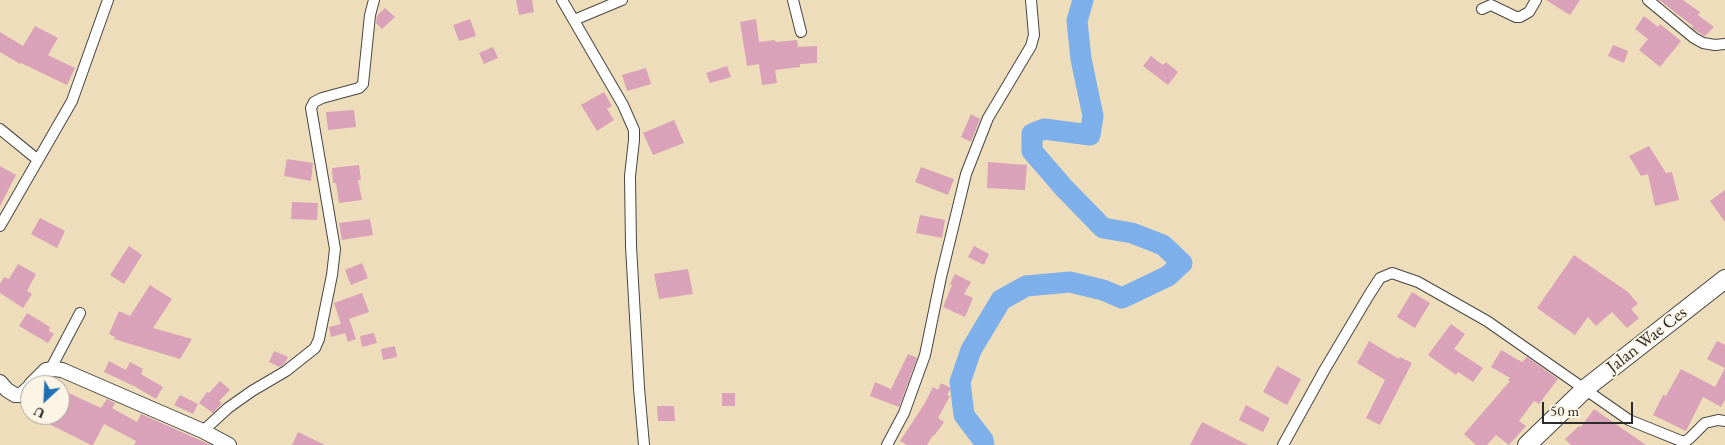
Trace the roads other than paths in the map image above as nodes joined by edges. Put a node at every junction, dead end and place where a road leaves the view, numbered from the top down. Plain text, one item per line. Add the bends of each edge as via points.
1 (108, 0) edge
2 (374, 0) edge
3 (562, 0) edge
4 (622, 0) edge
5 (793, 0) edge
6 (1031, 0) edge
7 (1536, 0) edge
8 (1648, 0) edge
9 (1482, 9) dead end
10 (574, 20) junction
11 (801, 32) dead end
12 (1725, 44) edge
13 (0, 129) edge
14 (38, 160) junction
15 (0, 226) edge
16 (1725, 279) edge
17 (80, 313) dead end
18 (50, 370) junction
19 (40, 375) edge
20 (0, 382) edge
21 (1586, 388) junction
22 (20, 396) edge
23 (1725, 421) edge
24 (203, 431) junction
25 (230, 445) edge
26 (644, 445) edge
27 (887, 445) edge
28 (1283, 445) edge
29 (1527, 445) edge

1 - 14 street via 72,100
2 - 24 street via 363,84 322,98 314,102 312,108 335,249 319,339 315,348 286,372 228,408
3 - 10 street
4 - 10 street
5 - 11 street
6 - 27 street via 1034,24 1031,46 988,118 969,167 925,355 904,413
7 - 9 street via 1529,12 1520,17 1491,5
8 - 12 street via 1694,38 1709,44
10 - 26 street via 623,104 634,130 630,176 631,246
13 - 14 street
14 - 15 street
16 - 21 highway, Jalan Wae Ces
17 - 18 street
18 - 19 street
18 - 24 street via 73,374
20 - 22 street via 7,390
21 - 23 street via 1629,420 1681,441 1690,438 1705,423
21 - 28 street via 1487,321 1418,282 1392,273 1380,278 1369,295
21 - 29 highway, Jalan Wae Ces
24 - 25 street

